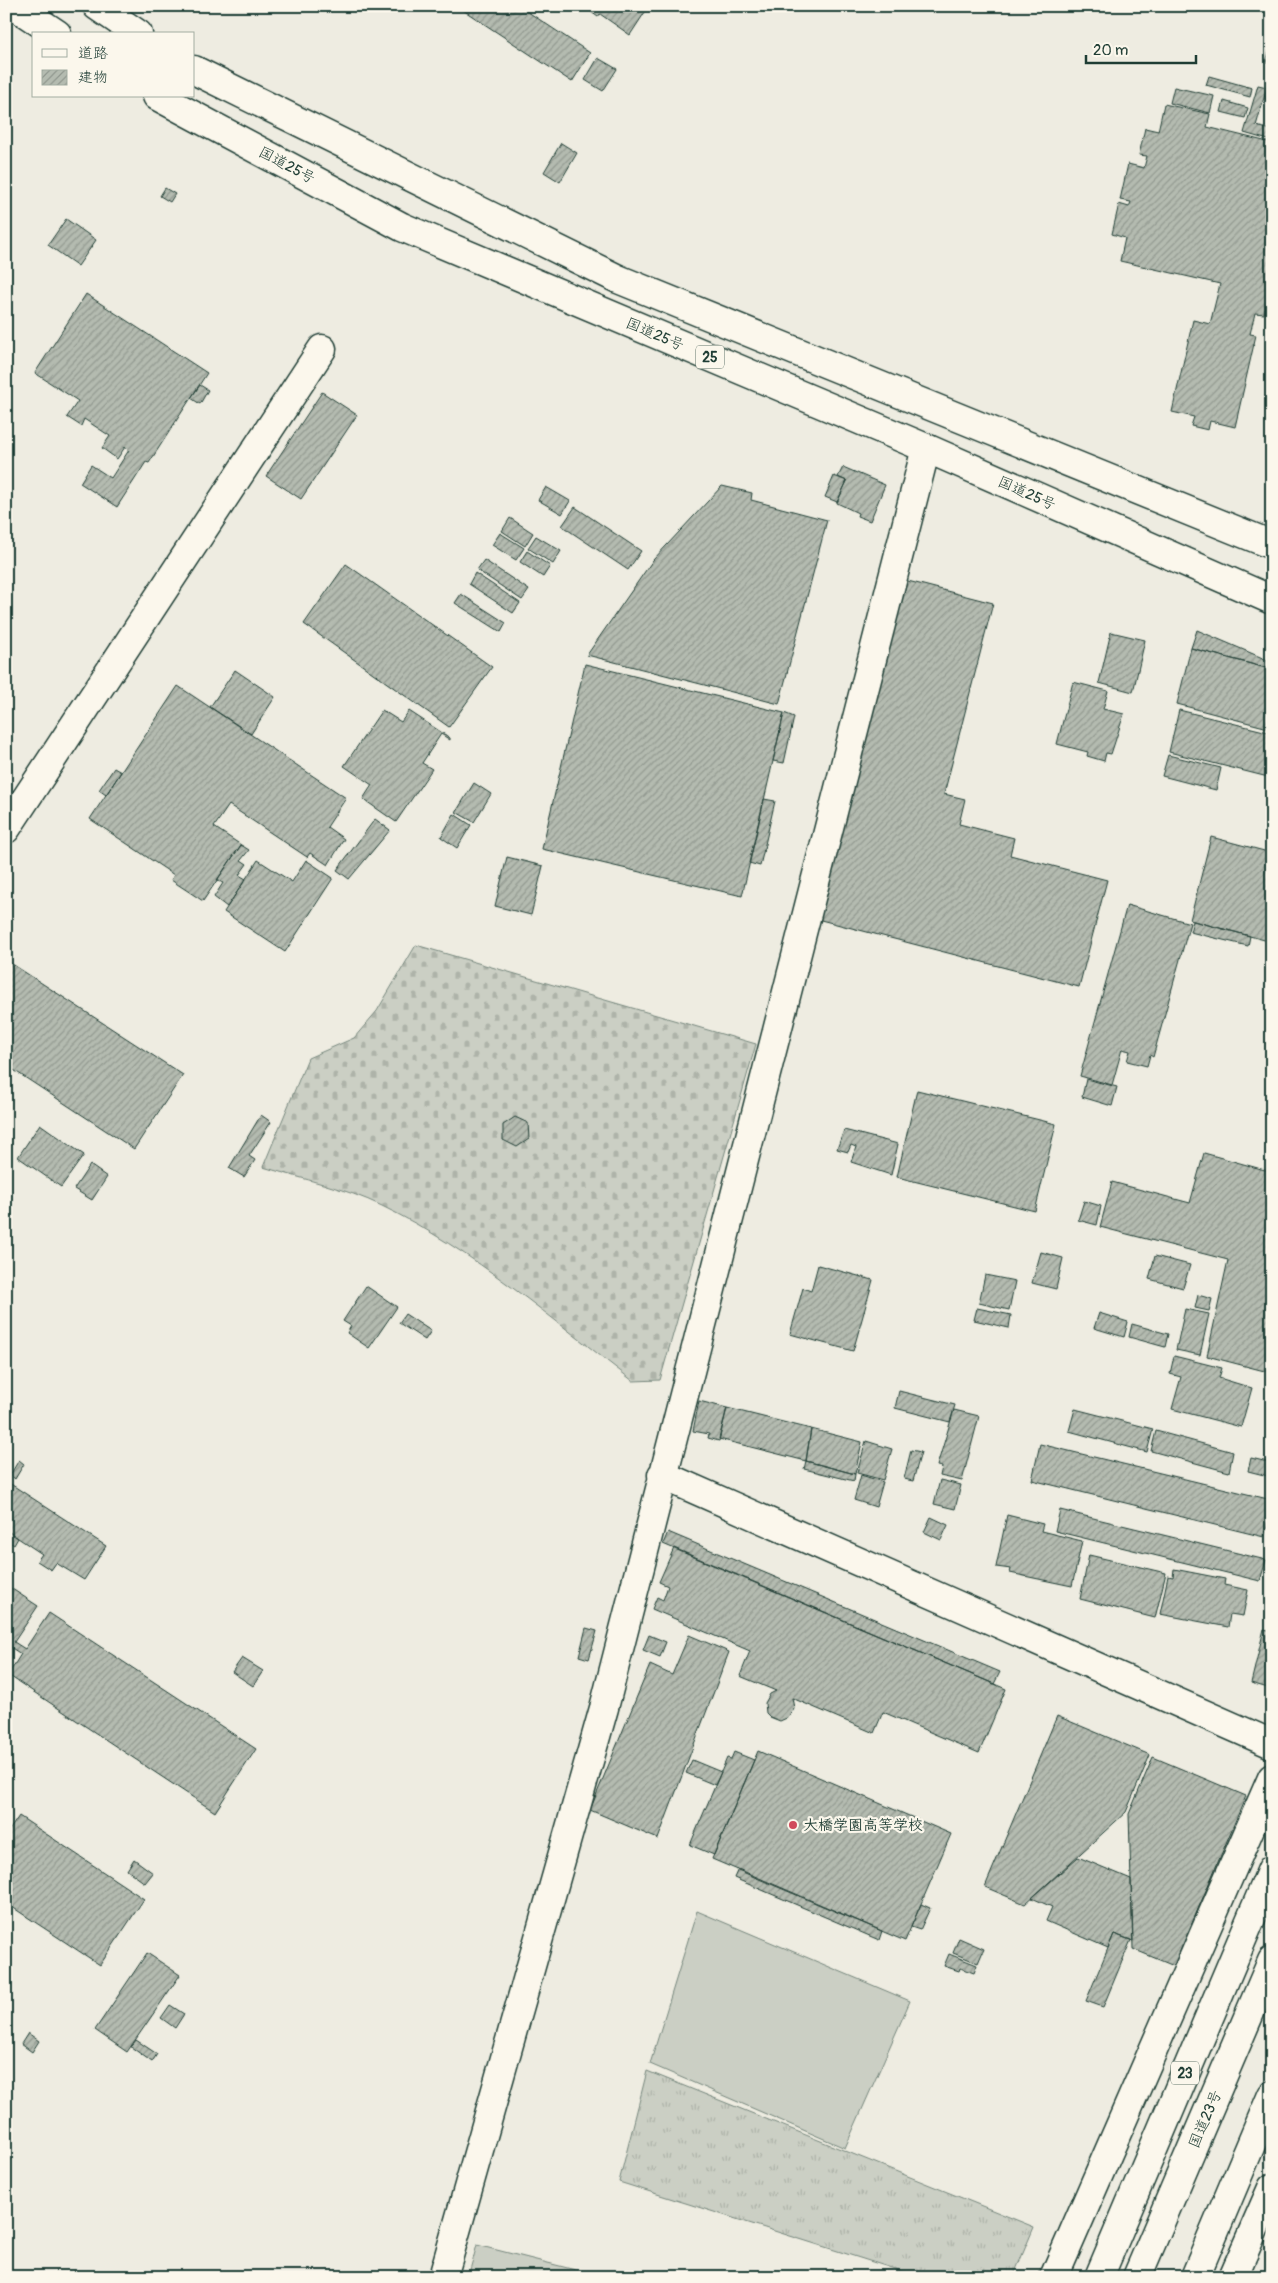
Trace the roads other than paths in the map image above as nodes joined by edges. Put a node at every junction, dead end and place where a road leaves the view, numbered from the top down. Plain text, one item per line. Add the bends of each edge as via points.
1 (14, 6) edge
2 (96, 6) edge
3 (53, 32) edge
4 (135, 32) edge
5 (195, 70) edge
6 (161, 98) edge
7 (322, 349) dead end
8 (926, 448) junction
9 (1272, 545) edge
10 (1272, 600) edge
11 (6, 829) edge
12 (662, 1475) junction
13 (1272, 1744) edge
14 (1272, 1778) edge
15 (1272, 1869) edge
16 (1272, 1961) edge
17 (1272, 2095) edge
18 (1272, 2188) edge
19 (443, 2277) edge
20 (1054, 2277) edge
21 (1098, 2277) edge
22 (1137, 2277) edge
23 (1195, 2277) edge
24 (1233, 2277) edge

1 - 3 main road
2 - 4 main road
5 - 9 main road, 25 via 618,279
6 - 8 main road, 国道25号 / 25 via 402,227
7 - 11 main road
8 - 10 main road, 国道25号 / 25
8 - 12 main road
12 - 13 main road
12 - 19 main road via 604,1708
14 - 20 main road
15 - 21 main road, 23
16 - 22 main road, 国道23号 / 23
17 - 23 main road
18 - 24 main road

